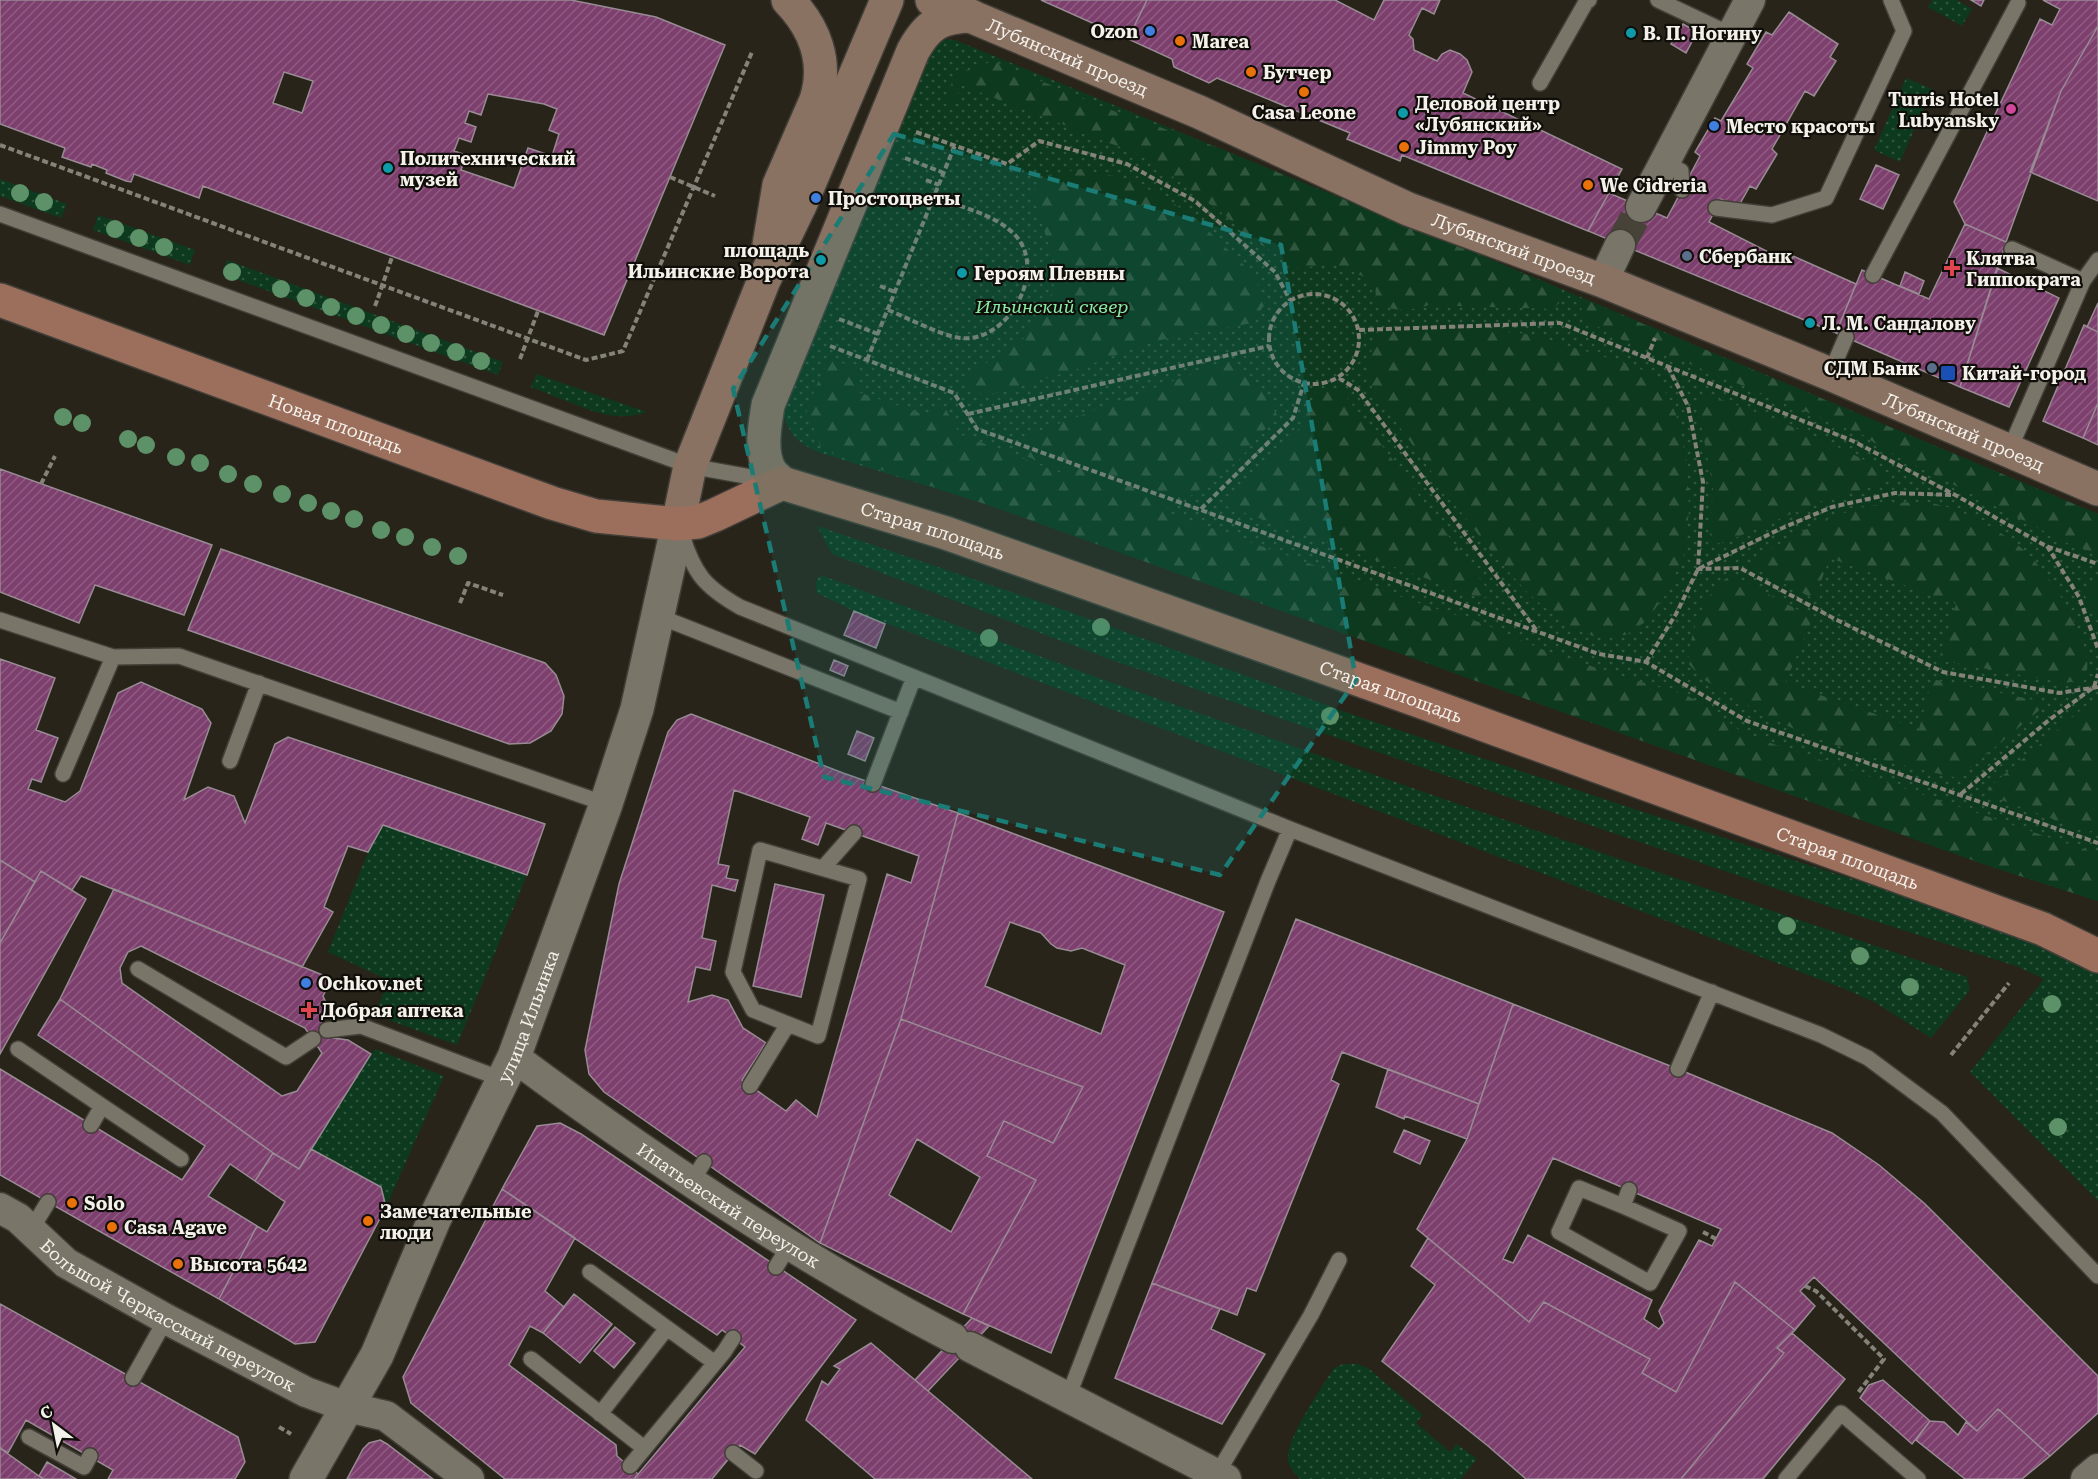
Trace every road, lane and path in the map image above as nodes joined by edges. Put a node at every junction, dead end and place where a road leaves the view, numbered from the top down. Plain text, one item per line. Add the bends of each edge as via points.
1 (789, 0) edge
2 (887, 0) edge
3 (932, 0) edge
4 (1589, 0) edge
5 (1658, 0) edge
6 (1750, 0) edge
7 (1891, 0) edge
8 (2018, 3) dead end
9 (970, 15) junction
10 (1732, 35) junction
11 (752, 52) dead end
12 (1540, 83) dead end
13 (907, 129) dead end
14 (0, 145) edge
15 (955, 145) junction
16 (896, 154) dead end
17 (1664, 162) junction
18 (944, 173) junction
19 (670, 177) dead end
20 (926, 180) dead end
21 (939, 185) junction
22 (1682, 190) dead end
23 (715, 196) dead end
24 (934, 197) junction
25 (1641, 207) tunnel mouth
26 (1716, 208) dead end
27 (0, 214) edge
28 (1620, 245) tunnel mouth
29 (2012, 249) dead end
30 (392, 257) dead end
31 (2098, 260) edge
32 (1873, 275) dead end
33 (764, 280) junction
34 (1603, 281) junction
35 (2083, 281) junction
36 (880, 286) dead end
37 (895, 292) junction
38 (0, 300) edge
39 (1290, 300) junction
40 (375, 306) dead end
41 (888, 310) junction
42 (538, 311) dead end
43 (831, 315) dead end
44 (1359, 330) junction
45 (878, 334) junction
46 (1656, 335) dead end
47 (1846, 337) dead end
48 (820, 342) dead end
49 (1269, 346) junction
50 (1647, 358) junction
51 (520, 360) dead end
52 (867, 360) junction
53 (1668, 366) junction
54 (1830, 374) junction
55 (1339, 378) junction
56 (1304, 383) junction
57 (968, 414) junction
58 (2009, 451) junction
59 (55, 456) dead end
60 (690, 466) junction
61 (782, 483) junction
62 (41, 484) dead end
63 (2098, 489) edge
64 (1957, 496) junction
65 (1201, 509) junction
66 (678, 524) junction
67 (2046, 546) junction
68 (2098, 564) edge
69 (1698, 569) junction
70 (503, 595) dead end
71 (460, 603) dead end
72 (658, 616) junction
73 (0, 620) edge
74 (1537, 631) junction
75 (2098, 649) edge
76 (113, 657) junction
77 (1646, 662) junction
78 (2098, 674) edge
79 (915, 677) junction
80 (259, 683) junction
81 (2096, 687) edge
82 (901, 711) junction
83 (230, 761) dead end
84 (63, 774) dead end
85 (873, 784) dead end
86 (1960, 794) junction
87 (606, 804) junction
88 (1290, 829) junction
89 (854, 833) dead end
90 (2098, 843) edge
91 (823, 868) junction
92 (2098, 956) edge
93 (138, 969) dead end
94 (2009, 983) dead end
95 (1712, 992) junction
96 (788, 1024) junction
97 (327, 1029) dead end
98 (313, 1039) dead end
99 (18, 1049) dead end
100 (1950, 1055) dead end
101 (509, 1069) junction
102 (1678, 1069) dead end
103 (750, 1086) dead end
104 (102, 1106) junction
105 (92, 1125) dead end
106 (181, 1158) dead end
107 (1629, 1190) dead end
108 (48, 1202) dead end
109 (1623, 1206) junction
110 (0, 1208) edge
111 (31, 1230) junction
112 (1339, 1260) dead end
113 (590, 1272) dead end
114 (2098, 1276) edge
115 (1805, 1286) dead end
116 (166, 1319) junction
117 (667, 1328) junction
118 (733, 1338) dead end
119 (531, 1359) dead end
120 (715, 1363) junction
121 (133, 1378) dead end
122 (1068, 1397) junction
123 (347, 1407) junction
124 (1841, 1413) junction
125 (600, 1414) junction
126 (29, 1437) dead end
127 (644, 1448) junction
128 (734, 1453) dead end
129 (90, 1456) dead end
130 (630, 1466) dead end
131 (2098, 1469) edge
132 (756, 1472) dead end
133 (1222, 1477) edge
134 (306, 1479) edge
135 (469, 1479) edge
136 (1786, 1479) edge
137 (1917, 1479) edge
138 (2086, 1479) edge

1 - 33 main road via 814,36 821,58 821,86 779,185
2 - 33 main road
3 - 9 main road, Лубянский проезд
4 - 12 lane
5 - 10 lane
6 - 10 street
7 - 26 lane via 1904,31 1826,198 1772,215
8 - 32 lane
9 - 34 main road, Лубянский проезд via 1199,112 1408,209
9 - 61 main road via 939,21 927,29 913,51 768,405 765,453 771,472
10 - 17 street
11 - 14 path via 623,351 586,360
13 - 15 path
15 - 18 path
15 - 39 path via 1007,164 1039,141 1127,164 1196,201 1275,272
16 - 18 path
17 - 22 lane via 1681,171
17 - 25 street
18 - 21 path
19 - 23 path, bridge
20 - 21 path
21 - 24 path
24 - 37 path
24 - 41 path via 994,220 1018,238 1027,275 1023,294 1013,311 980,336 961,338
27 - 60 lane
28 - 34 street
29 - 35 lane
30 - 40 path, bridge
31 - 35 lane
33 - 60 main road
34 - 54 main road, Лубянский проезд
35 - 58 lane
36 - 37 path
37 - 41 path
38 - 66 main road, Новая площадь via 552,503 596,516
39 - 44 path via 1307,294 1325,294 1353,314
39 - 49 path via 1277,312 1270,328
41 - 45 path
42 - 51 path, bridge
43 - 45 path
44 - 50 path via 1560,323
44 - 55 path via 1359,348 1352,365
45 - 52 path
46 - 50 path
47 - 54 lane
48 - 52 path
49 - 56 path via 1275,363 1288,376
49 - 57 path
50 - 53 path
52 - 57 path via 954,393
53 - 64 path via 1853,441
53 - 69 path via 1688,406 1703,482
54 - 58 main road, Лубянский проезд
55 - 56 path via 1322,384
55 - 74 path via 1358,390
56 - 65 path via 1293,418
57 - 65 path via 977,429
58 - 63 main road, Лубянский проезд
59 - 62 path
60 - 61 lane
60 - 66 main road
61 - 66 main road via 698,522
61 - 92 main road, Старая площадь via 946,533 1407,697 2043,929
64 - 67 path
64 - 69 path via 1895,493 1832,507
65 - 74 path
66 - 72 street, улица Ильинка
66 - 79 lane via 689,557 702,579 720,596
67 - 68 path
67 - 75 path via 2079,597
69 - 77 path
69 - 81 path via 1740,568 1943,672 2059,693
70 - 71 path via 468,583
72 - 82 lane
72 - 87 street, улица Ильинка via 637,709
73 - 76 lane
74 - 77 path via 1599,654
76 - 80 lane via 179,656
76 - 84 lane
77 - 86 path via 1747,721
78 - 81 path
79 - 82 lane
79 - 88 lane
80 - 83 lane
80 - 87 lane
81 - 86 path via 2049,720
82 - 85 lane
86 - 90 path
87 - 101 street, улица Ильинка
88 - 95 lane
88 - 122 lane
89 - 91 lane
91 - 96 lane via 859,879 818,1036
91 - 96 lane via 760,850 733,972 753,1010
93 - 98 lane via 286,1057
94 - 100 path
95 - 102 lane
95 - 114 lane via 1868,1058 1942,1113
96 - 103 lane
97 - 101 lane via 361,1026
99 - 104 lane
101 - 122 street, Ипатьевский переулок via 698,1172 783,1256
101 - 123 street, улица Ильинка via 434,1220 376,1355
104 - 105 lane
104 - 106 lane
107 - 109 lane
108 - 111 lane
109 - 109 lane via 1679,1231 1650,1283 1559,1232 1579,1188
110 - 111 street, Большой Черкасский переулок
111 - 116 street, Большой Черкасский переулок via 66,1263
112 - 133 lane
113 - 117 lane
115 - 124 path via 1816,1291 1884,1359
116 - 121 lane
116 - 123 street, Большой Черкасский переулок via 306,1392
117 - 120 lane
117 - 125 lane
118 - 120 lane
119 - 125 lane
120 - 127 lane via 683,1411
122 - 133 street, Ипатьевский переулок
123 - 134 street, улица Ильинка
123 - 135 street, Большой Черкасский переулок via 386,1416
124 - 136 lane
124 - 137 lane
125 - 127 lane
126 - 129 lane via 84,1467
127 - 130 lane
128 - 132 lane
131 - 138 street

